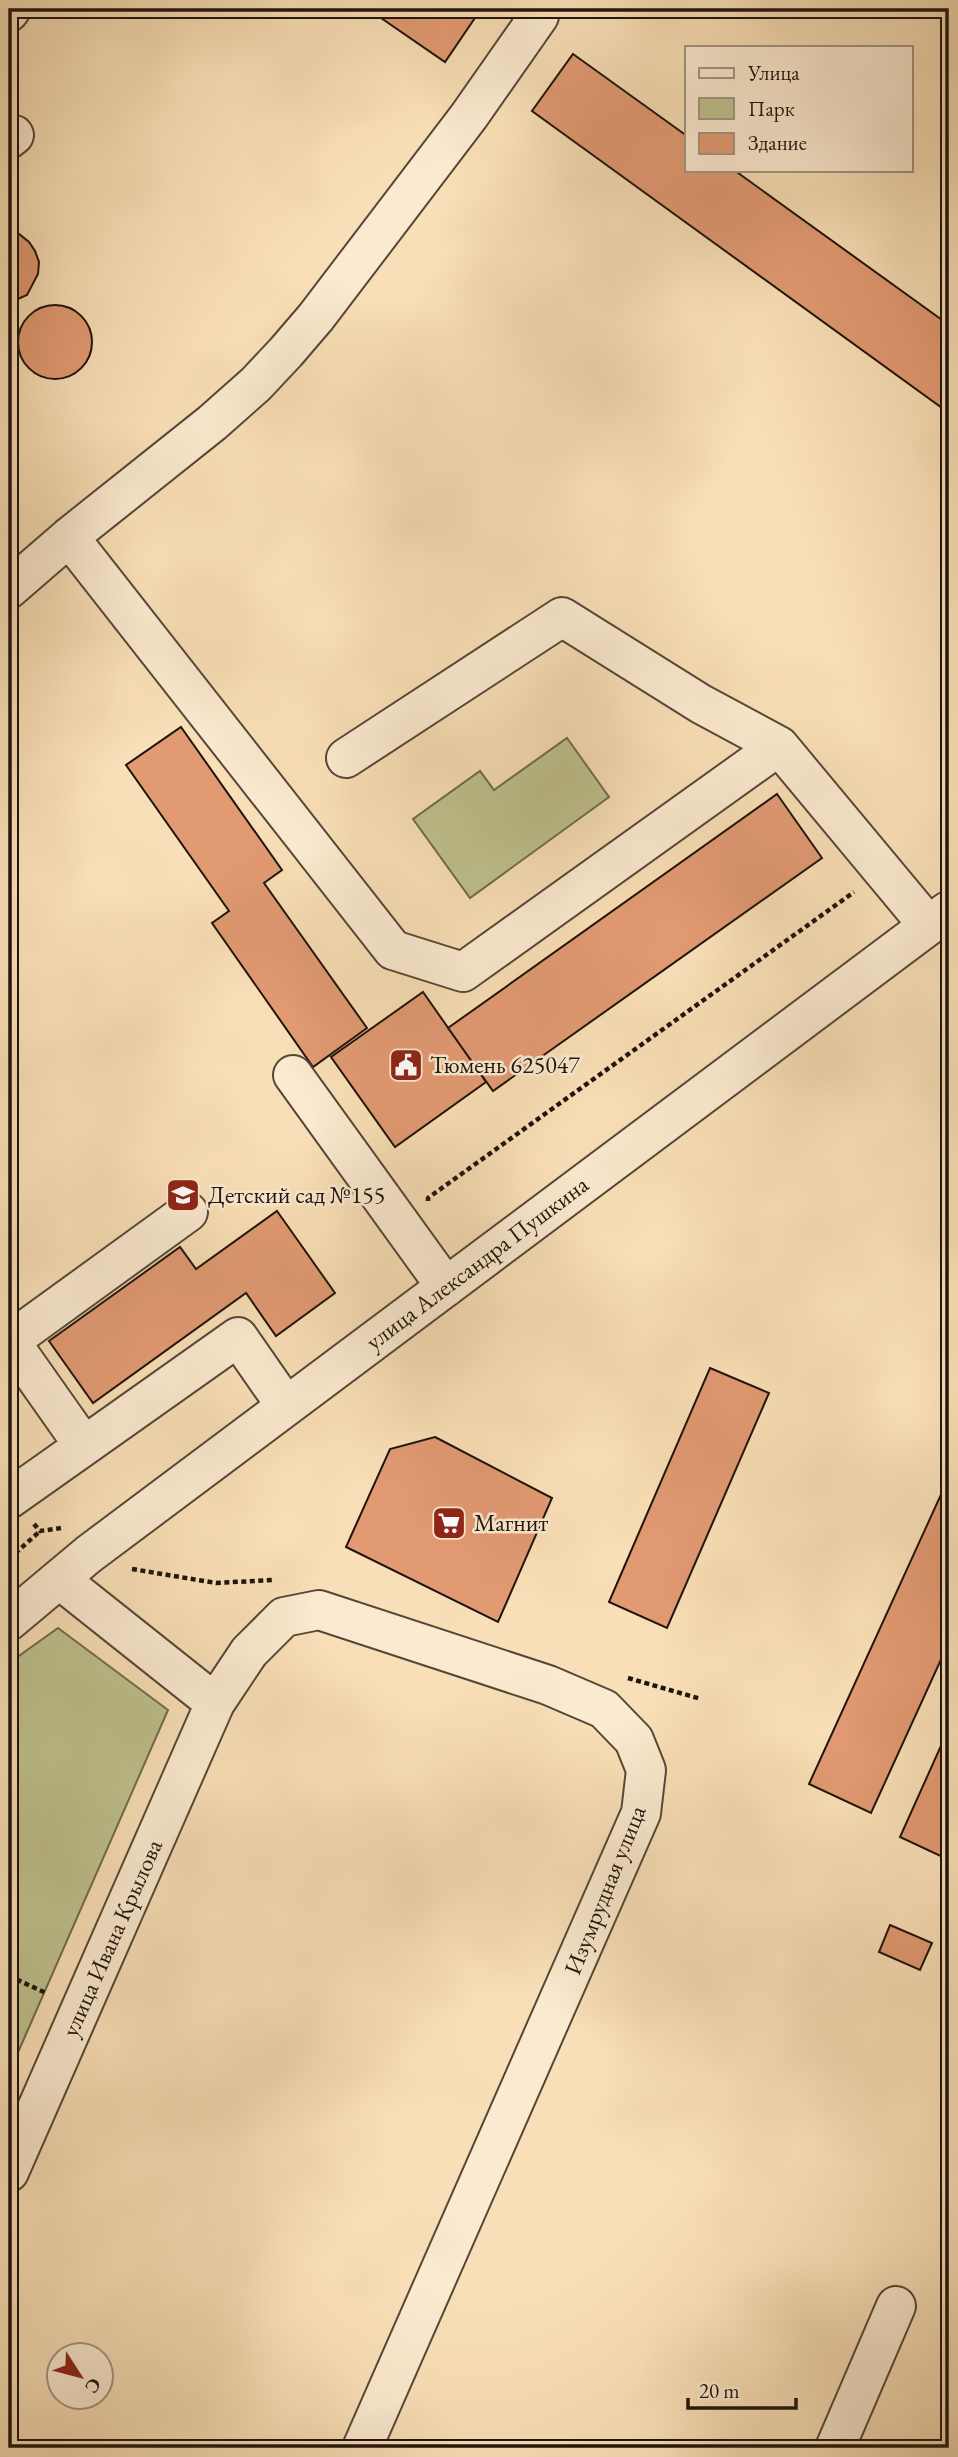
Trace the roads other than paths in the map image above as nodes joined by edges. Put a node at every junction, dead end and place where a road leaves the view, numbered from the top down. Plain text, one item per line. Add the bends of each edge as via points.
1 (529, 9) edge
2 (69, 537) junction
3 (9, 589) edge
4 (779, 746) junction
5 (346, 758) dead end
6 (938, 918) edge
7 (293, 1075) dead end
8 (188, 1212) dead end
9 (446, 1287) junction
10 (286, 1406) junction
11 (84, 1446) junction
12 (9, 1499) edge
13 (59, 1579) junction
14 (16, 1601) edge
15 (215, 1703) junction
16 (9, 2172) edge
17 (896, 2306) dead end
18 (362, 2448) edge
19 (835, 2448) edge

1 - 2 street via 539,16 485,94 286,352 212,423
2 - 3 street
2 - 4 street via 393,950 463,972
4 - 5 street via 701,704 562,617
4 - 6 street
6 - 9 street, улица Александра Пушкина
7 - 9 street
8 - 11 street via 10,1341
9 - 10 street, улица Александра Пушкина
10 - 11 street via 238,1337
10 - 13 street, улица Александра Пушкина
11 - 12 street
13 - 14 street, улица Александра Пушкина
13 - 15 street
15 - 16 street, улица Ивана Крылова
15 - 18 street, Изумрудная улица via 249,1652 284,1617 320,1610 548,1685 604,1709 634,1740 646,1770 641,1813
17 - 19 street

